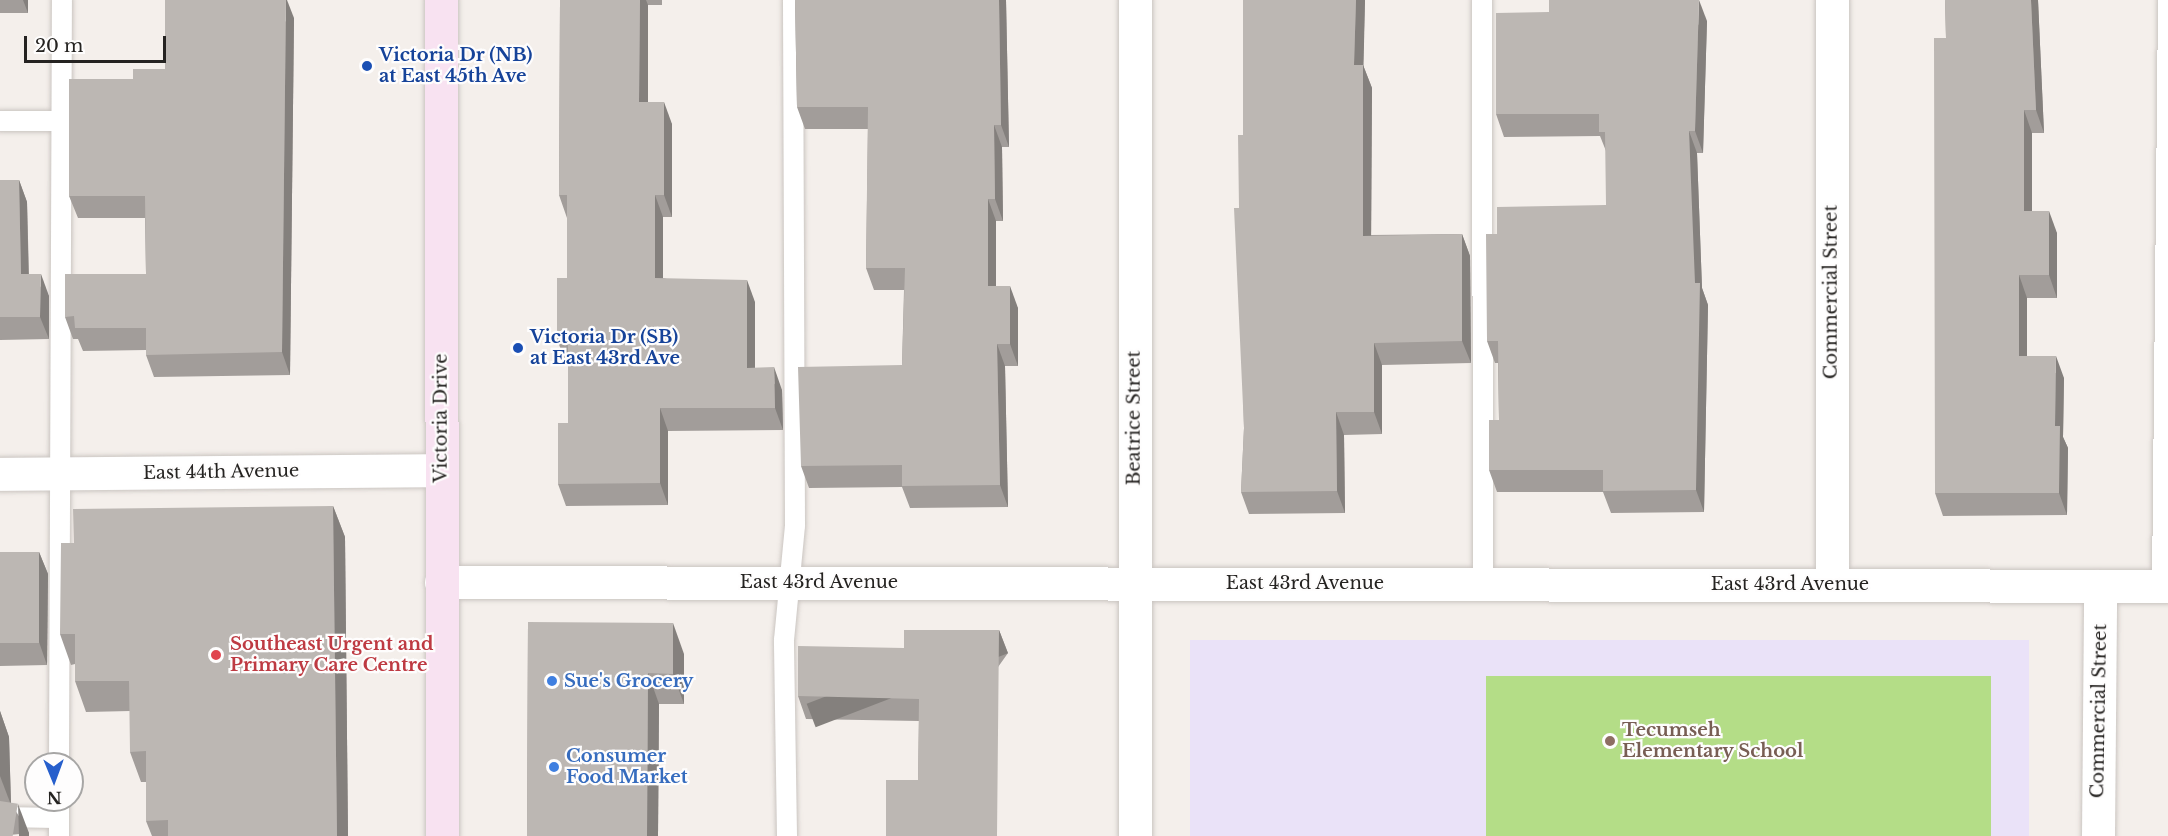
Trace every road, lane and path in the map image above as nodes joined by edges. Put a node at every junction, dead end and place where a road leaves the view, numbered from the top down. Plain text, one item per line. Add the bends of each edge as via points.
1 (62, 0) edge
2 (441, 0) edge
3 (793, 0) edge
4 (1135, 0) edge
5 (1482, 0) edge
6 (1832, 0) edge
7 (2168, 0) edge
8 (0, 121) edge
9 (62, 122) junction
10 (441, 470) junction
11 (0, 474) edge
12 (61, 474) junction
13 (441, 582) junction
14 (790, 582) junction
15 (1135, 583) junction
16 (1832, 583) junction
17 (1483, 584) junction
18 (2100, 586) junction
19 (2165, 586) edge
20 (59, 752) edge
21 (0, 818) edge
22 (59, 818) edge
23 (442, 836) edge
24 (787, 836) edge
25 (1135, 836) edge
26 (2098, 836) edge

1 - 9 lane
2 - 10 street, Victoria Drive
3 - 14 lane via 795,525
4 - 15 street, Beatrice Street
5 - 17 lane
6 - 16 street, Commercial Street
7 - 19 lane
8 - 9 lane
9 - 12 lane
10 - 12 street, East 44th Avenue
10 - 13 street, Victoria Drive
11 - 12 street, East 44th Avenue
12 - 20 lane
13 - 14 street, East 43rd Avenue
13 - 23 street, Victoria Drive
14 - 15 street, East 43rd Avenue
14 - 24 lane via 784,639
15 - 17 street, East 43rd Avenue
15 - 25 street, Beatrice Street
16 - 17 street, East 43rd Avenue
16 - 18 street, East 43rd Avenue
18 - 19 street, East 43rd Avenue
18 - 26 street, Commercial Street
21 - 22 lane

